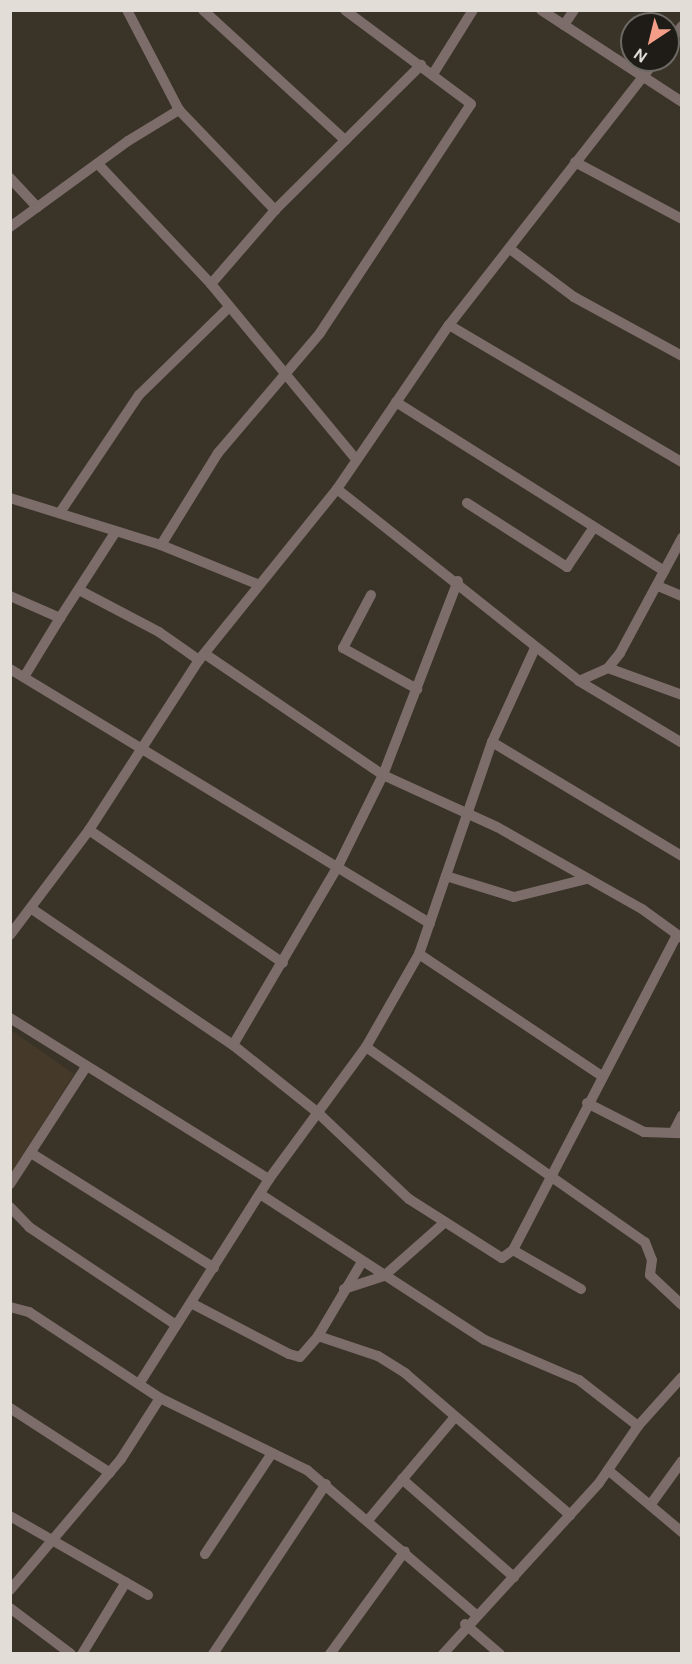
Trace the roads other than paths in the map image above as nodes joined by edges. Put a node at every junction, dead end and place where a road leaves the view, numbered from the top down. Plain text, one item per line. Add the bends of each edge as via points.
1 (127, 10) edge
2 (203, 10) edge
3 (345, 10) edge
4 (473, 10) edge
5 (540, 10) edge
6 (574, 10) edge
7 (564, 25) junction
8 (421, 65) junction
9 (647, 72) edge
10 (433, 74) junction
11 (643, 77) junction
12 (681, 102) edge
13 (180, 110) junction
14 (345, 140) junction
15 (575, 162) junction
16 (98, 164) junction
17 (10, 178) edge
18 (37, 207) junction
19 (275, 210) junction
20 (681, 219) edge
21 (10, 227) edge
22 (510, 249) junction
23 (211, 284) junction
24 (228, 308) junction
25 (449, 326) junction
26 (681, 356) edge
27 (285, 379) junction
28 (396, 402) junction
29 (356, 459) junction
30 (681, 462) edge
31 (337, 489) junction
32 (10, 498) edge
33 (467, 503) dead end
34 (61, 511) junction
35 (594, 527) junction
36 (116, 531) junction
37 (681, 538) edge
38 (161, 545) junction
39 (664, 571) junction
40 (458, 581) junction
41 (257, 584) junction
42 (658, 586) junction
43 (81, 591) junction
44 (371, 594) dead end
45 (10, 596) edge
46 (681, 596) edge
47 (60, 618) junction
48 (535, 648) junction
49 (202, 657) junction
50 (608, 668) junction
51 (10, 669) edge
52 (24, 677) junction
53 (579, 681) junction
54 (417, 689) junction
55 (681, 695) edge
56 (492, 742) junction
57 (681, 743) edge
58 (143, 745) junction
59 (383, 775) junction
60 (466, 816) junction
61 (89, 830) junction
62 (681, 856) edge
63 (339, 864) junction
64 (446, 876) junction
65 (586, 879) junction
66 (32, 909) junction
67 (15, 922) edge
68 (430, 922) junction
69 (10, 935) edge
70 (679, 936) edge
71 (419, 954) junction
72 (283, 963) junction
73 (10, 1018) edge
74 (233, 1045) junction
75 (366, 1047) junction
76 (86, 1067) junction
77 (602, 1076) junction
78 (587, 1103) junction
79 (317, 1112) junction
80 (681, 1115) edge
81 (677, 1133) edge
82 (31, 1153) junction
83 (552, 1177) junction
84 (268, 1179) junction
85 (10, 1184) edge
86 (260, 1194) junction
87 (10, 1207) edge
88 (444, 1223) junction
89 (513, 1250) junction
90 (362, 1262) junction
91 (213, 1268) junction
92 (384, 1276) junction
93 (581, 1288) dead end
94 (344, 1289) junction
95 (191, 1303) junction
96 (681, 1305) edge
97 (10, 1307) edge
98 (176, 1325) junction
99 (318, 1336) junction
100 (681, 1377) edge
101 (139, 1384) junction
102 (159, 1398) junction
103 (11, 1410) edge
104 (455, 1417) junction
105 (638, 1426) junction
106 (272, 1453) junction
107 (681, 1461) edge
108 (608, 1470) junction
109 (110, 1473) junction
110 (402, 1479) junction
111 (326, 1484) junction
112 (651, 1504) junction
113 (570, 1515) junction
114 (10, 1516) edge
115 (369, 1519) junction
116 (681, 1532) edge
117 (55, 1540) junction
118 (405, 1551) junction
119 (205, 1554) dead end
120 (514, 1577) junction
121 (126, 1582) junction
122 (10, 1590) edge
123 (148, 1595) dead end
124 (10, 1608) edge
125 (475, 1614) junction
126 (465, 1624) junction
127 (67, 1652) edge
128 (82, 1653) edge
129 (213, 1653) edge
130 (330, 1653) edge
131 (443, 1653) edge
132 (500, 1653) edge

1 - 13 street
2 - 14 street
3 - 8 street
4 - 10 street
5 - 7 street
6 - 7 street
7 - 11 street
8 - 10 street
8 - 14 street
9 - 11 street
10 - 27 street via 469,100 470,106
11 - 12 street
11 - 15 street
13 - 16 street
13 - 19 street
14 - 19 street
15 - 20 street
15 - 22 street
16 - 18 street
16 - 23 street
17 - 18 street
18 - 21 street
19 - 23 street
22 - 25 street
22 - 26 street via 574,297
23 - 24 street
24 - 27 street
24 - 34 street via 139,394
25 - 28 street
25 - 30 street
27 - 29 street
27 - 38 street via 218,453
28 - 29 street
28 - 35 street
29 - 31 street
31 - 40 street
31 - 41 street
32 - 34 street
33 - 35 street via 567,567
34 - 36 street
35 - 39 street
36 - 38 street
36 - 43 street
37 - 39 street
38 - 41 street
39 - 42 street
40 - 48 street
40 - 54 street
41 - 49 street
42 - 46 street
42 - 50 street
43 - 47 street
43 - 49 street
44 - 54 street via 343,648
45 - 47 street
47 - 52 street
48 - 53 street
48 - 56 street
49 - 58 street
49 - 59 street
50 - 53 street
50 - 55 street
51 - 52 street
52 - 58 street
53 - 57 street
54 - 59 street
56 - 60 street
56 - 62 street
58 - 61 street
58 - 63 street
59 - 60 street
59 - 63 street
60 - 64 street
60 - 65 street via 497,827
61 - 66 street
61 - 72 street
63 - 68 street
63 - 72 street
64 - 65 street via 514,897
64 - 68 street
65 - 70 street via 642,909
66 - 67 street
66 - 74 street
67 - 69 street
68 - 71 street
70 - 77 street
71 - 75 street
71 - 77 street
72 - 74 street
73 - 76 street
74 - 79 street
75 - 79 street
75 - 83 street
76 - 82 street
76 - 84 street
77 - 78 street
78 - 81 street via 644,1132
78 - 83 street
79 - 84 street
79 - 88 street via 409,1199
80 - 81 street
82 - 85 street
82 - 91 street
83 - 89 street
83 - 96 street via 645,1242 652,1260 650,1275
84 - 86 street
86 - 90 street
86 - 91 street
87 - 98 street via 29,1227
88 - 89 street via 502,1258
88 - 92 street
89 - 93 street
90 - 92 street
90 - 94 street
91 - 95 street
92 - 94 street
92 - 105 street via 494,1344 579,1380
94 - 99 street
95 - 98 street
95 - 99 street via 300,1357
97 - 101 street via 29,1312
98 - 101 street
99 - 104 street via 378,1356
100 - 105 street
101 - 102 street
102 - 106 street
102 - 109 street
103 - 109 street
104 - 110 street
104 - 113 street
105 - 108 street
106 - 111 street
106 - 119 street
107 - 112 street
108 - 112 street
108 - 113 street
109 - 117 street
110 - 115 street
110 - 120 street
111 - 115 street
111 - 129 street
112 - 116 street
113 - 120 street
114 - 117 street
115 - 118 street
117 - 121 street
117 - 122 street
118 - 125 street
118 - 130 street
120 - 125 street
121 - 123 street
121 - 128 street
124 - 127 street
125 - 126 street
126 - 131 street
126 - 132 street

